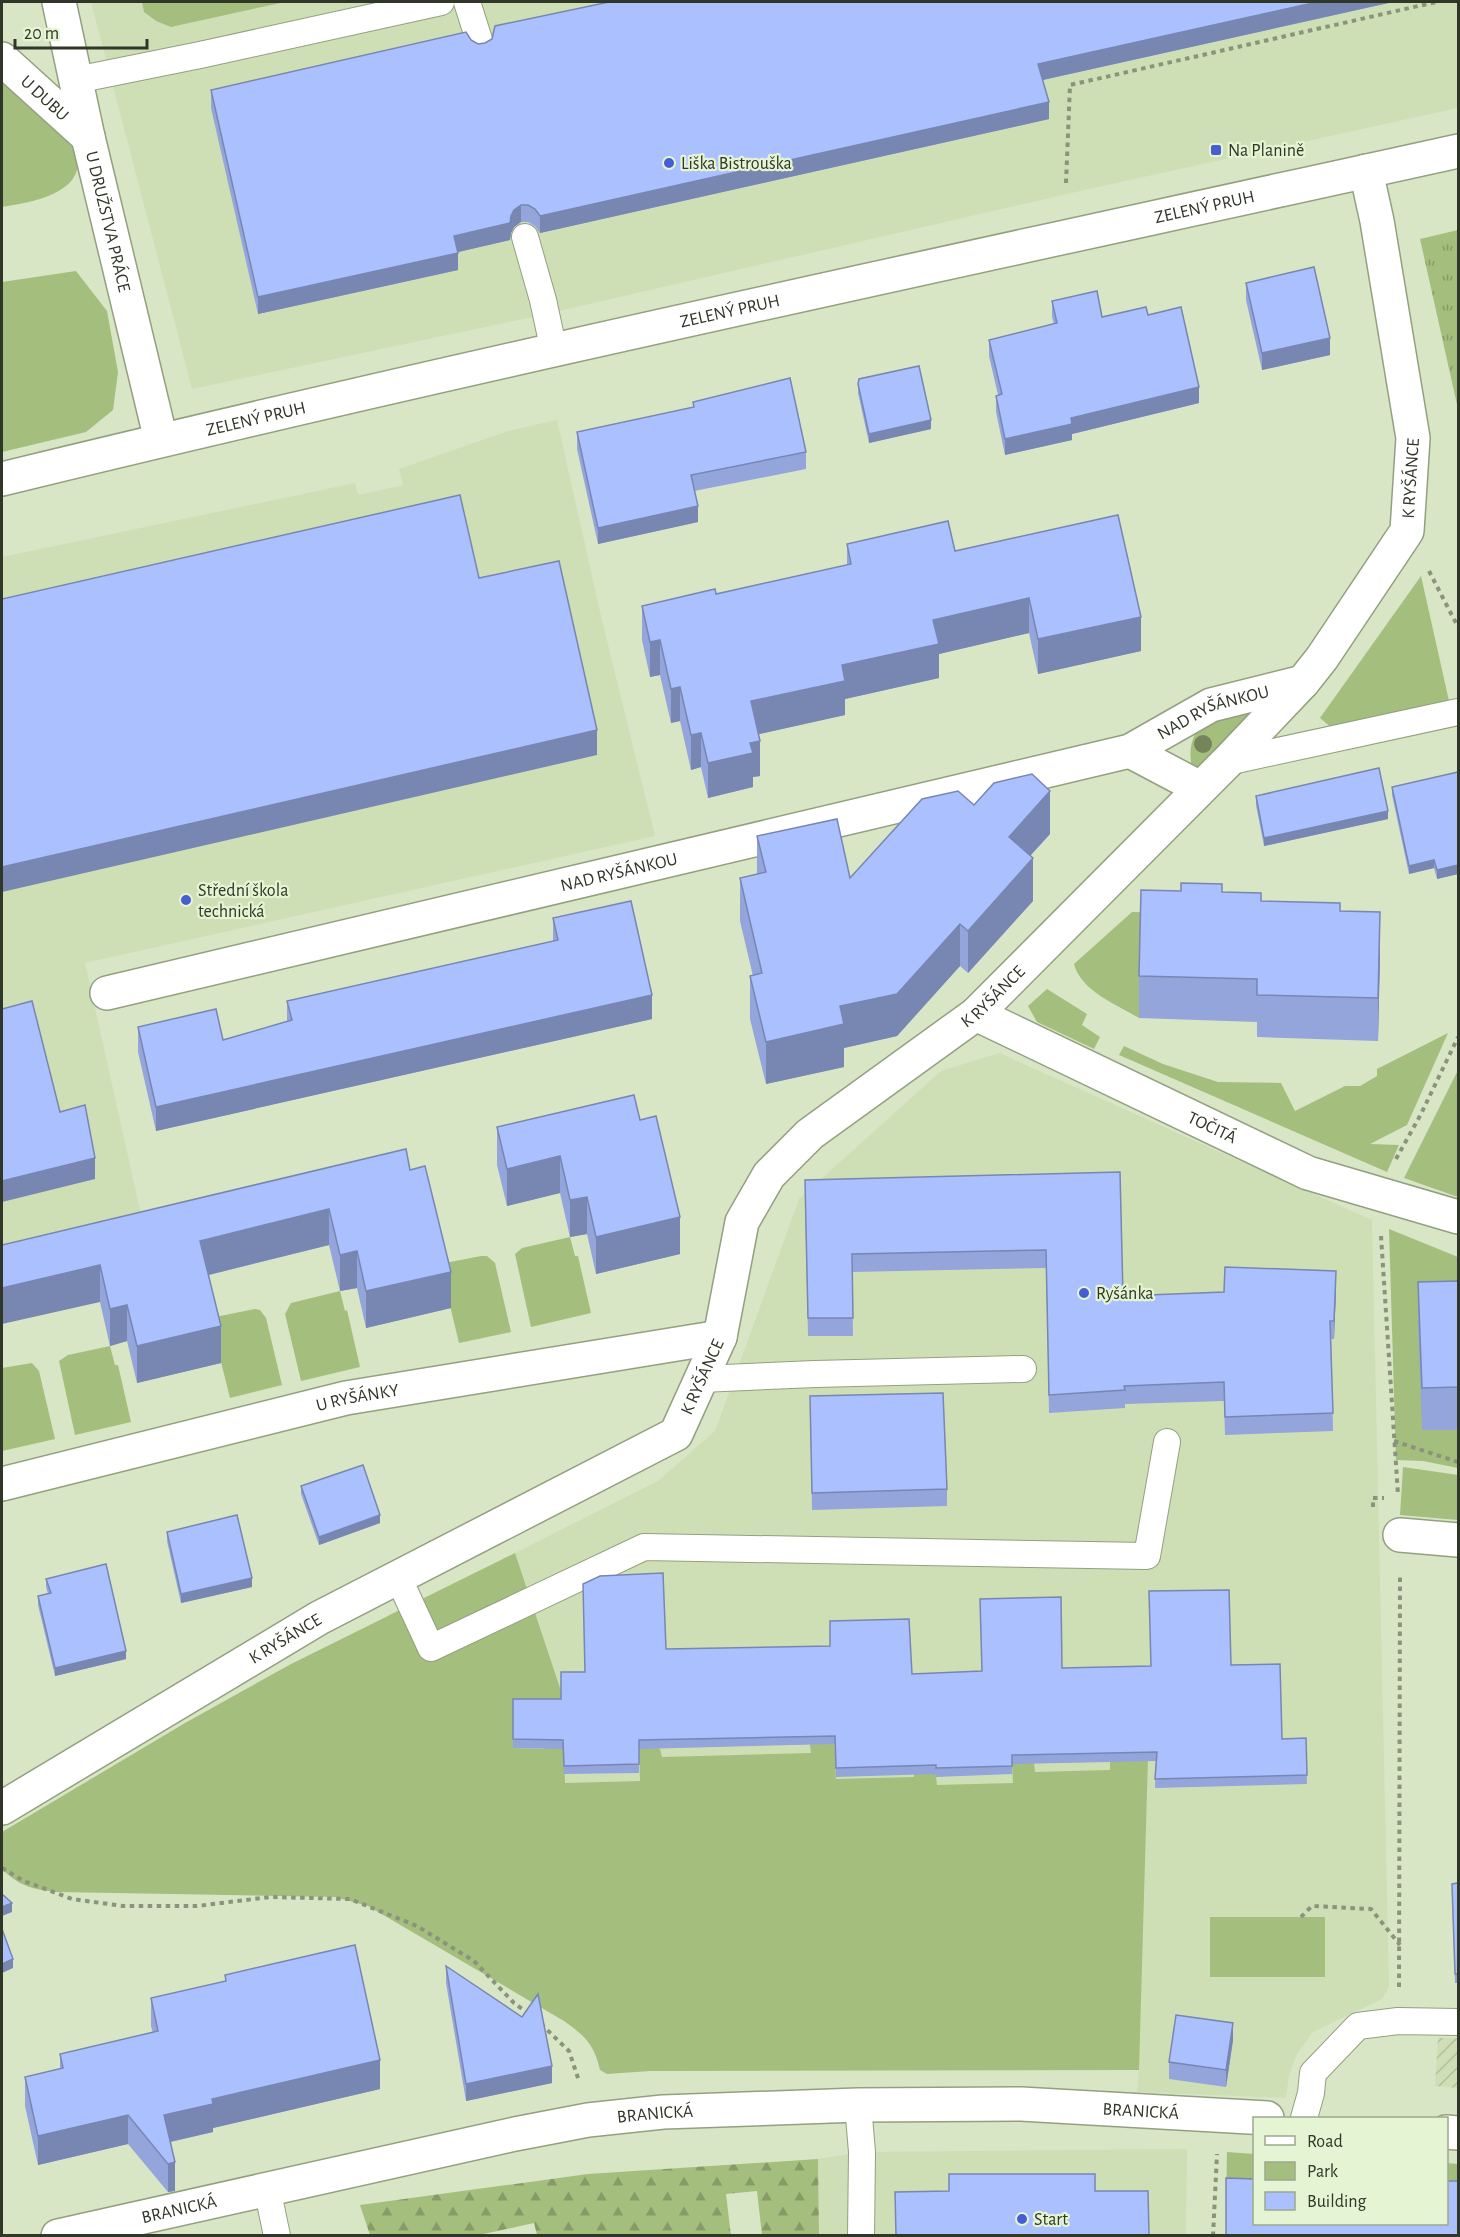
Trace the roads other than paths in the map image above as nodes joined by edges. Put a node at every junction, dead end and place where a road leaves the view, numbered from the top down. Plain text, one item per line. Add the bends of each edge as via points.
1 (58, 2) edge
2 (467, 2) edge
3 (430, 3) edge
4 (481, 46) edge
5 (2, 59) edge
6 (76, 80) junction
7 (88, 137) junction
8 (1458, 150) edge
9 (1366, 171) junction
10 (525, 237) dead end
11 (554, 351) junction
12 (160, 440) junction
13 (2, 479) edge
14 (1303, 682) junction
15 (1458, 712) edge
16 (1130, 751) junction
17 (1227, 762) junction
18 (1200, 788) junction
19 (107, 993) dead end
20 (976, 1014) junction
21 (1458, 1217) edge
22 (720, 1337) junction
23 (1023, 1369) dead end
24 (701, 1379) junction
25 (1167, 1442) dead end
26 (2, 1484) edge
27 (1400, 1535) road end
28 (1458, 1540) edge
29 (398, 1577) junction
30 (2, 1808) edge
31 (1458, 2022) edge
32 (858, 2105) junction
33 (1253, 2117) edge
34 (1304, 2117) edge
35 (267, 2188) junction
36 (58, 2235) edge
37 (277, 2235) edge
38 (861, 2235) edge

1 - 6 street, U DRUŽSTVA PRÁCE
2 - 4 lane
3 - 6 lane
5 - 7 street, U DUBU
6 - 7 street, U DRUŽSTVA PRÁCE
7 - 12 street, U DRUŽSTVA PRÁCE
8 - 9 street, ZELENÝ PRUH
9 - 11 street, ZELENÝ PRUH
9 - 14 street, K RYŠÁNCE via 1413,438 1407,531
10 - 11 lane
11 - 12 street, ZELENÝ PRUH
12 - 13 street, ZELENÝ PRUH
14 - 16 street, NAD RYŠÁNKOU via 1211,705
14 - 17 street, K RYŠÁNCE
15 - 17 lane
16 - 18 street, NAD RYŠÁNKOU
16 - 19 street, NAD RYŠÁNKOU
17 - 18 street, K RYŠÁNCE
18 - 20 street, K RYŠÁNCE
20 - 21 street, TOČITÁ via 1308,1173
20 - 22 street, K RYŠÁNCE via 810,1134 769,1175 742,1222
22 - 24 street, K RYŠÁNCE
22 - 26 street, U RYŠÁNKY via 346,1398
23 - 24 lane
24 - 29 street, K RYŠÁNCE via 676,1434
25 - 29 lane via 1147,1556 644,1547 431,1648
27 - 28 street
29 - 30 street, K RYŠÁNCE via 319,1617
31 - 34 lane via 1398,2021 1358,2026 1313,2073
32 - 33 street, BRANICKÁ via 1021,2104
32 - 35 street, BRANICKÁ via 663,2112 588,2120
32 - 38 lane
35 - 36 street, BRANICKÁ
35 - 37 lane

